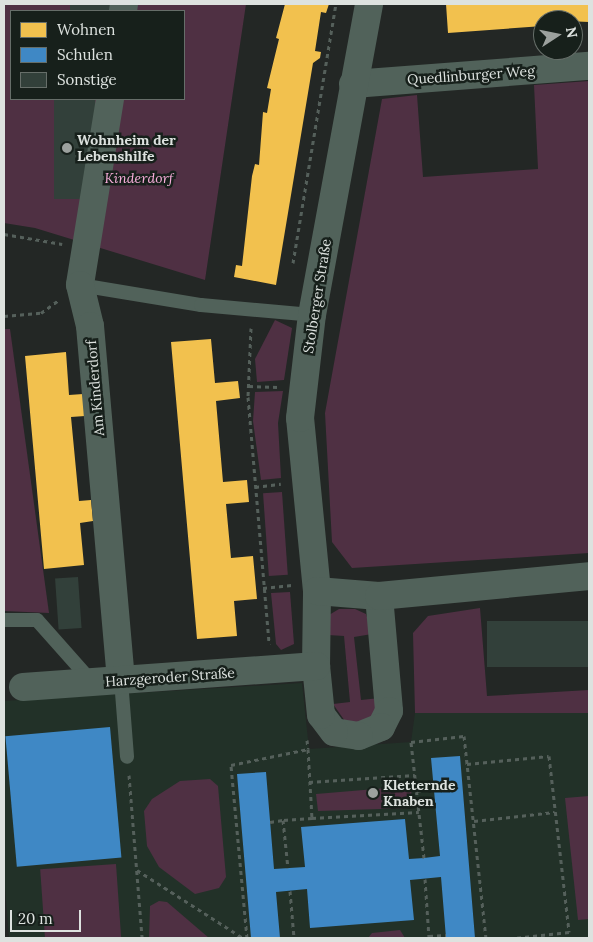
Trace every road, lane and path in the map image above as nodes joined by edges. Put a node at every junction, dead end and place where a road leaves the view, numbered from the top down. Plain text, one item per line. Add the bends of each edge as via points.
1 (336, 4) edge
2 (369, 4) edge
3 (589, 66) edge
4 (353, 84) junction
5 (110, 100) edge
6 (4, 234) edge
7 (292, 274) dead end
8 (80, 285) junction
9 (255, 310) junction
10 (312, 315) junction
11 (4, 316) edge
12 (249, 386) junction
13 (286, 387) dead end
14 (284, 484) dead end
15 (254, 487) junction
16 (589, 576) edge
17 (263, 588) junction
18 (305, 588) junction
19 (379, 596) junction
20 (4, 620) edge
21 (316, 666) junction
22 (271, 669) junction
23 (121, 680) junction
24 (92, 682) junction
25 (23, 688) dead end
26 (127, 757) joint
27 (468, 764) junction
28 (415, 775) junction
29 (309, 782) junction
30 (434, 789) dead end
31 (417, 791) junction
32 (419, 812) junction
33 (555, 812) junction
34 (235, 813) junction
35 (240, 813) dead end
36 (312, 818) junction
37 (283, 820) junction
38 (474, 821) junction
39 (270, 822) dead end
40 (424, 858) dead end
41 (288, 868) dead end
42 (138, 870) junction
43 (426, 879) dead end
44 (241, 883) junction
45 (246, 883) dead end
46 (290, 891) dead end
47 (446, 935) dead end
48 (429, 937) edge
49 (142, 938) edge
50 (245, 938) edge
51 (294, 938) edge
52 (486, 938) edge
53 (514, 938) edge

1 - 7 path
2 - 4 street, Stolberger Straße
3 - 4 street, Quedlinburger Weg
4 - 10 street, Stolberger Straße
5 - 8 street, Am Kinderdorf
6 - 8 path via 63,244
8 - 9 lane
8 - 11 path via 41,313
8 - 23 street, Am Kinderdorf via 90,326
9 - 10 lane
9 - 12 path
10 - 18 street, Stolberger Straße via 300,418
12 - 13 path
12 - 15 path
14 - 15 path
15 - 17 path
16 - 19 street
17 - 18 path
17 - 22 path
18 - 19 street
18 - 21 street
19 - 21 street via 389,711 381,727 359,736 334,732 321,715
20 - 24 lane via 38,620
21 - 22 street, Harzgeroder Straße
22 - 23 street, Harzgeroder Straße
23 - 24 street, Harzgeroder Straße
23 - 26 lane
24 - 25 street, Harzgeroder Straße
26 - 42 path
27 - 28 path via 464,736 411,742
27 - 33 path via 549,756
27 - 38 path
28 - 29 path
28 - 31 path
29 - 34 path via 308,749 231,765
29 - 36 path
30 - 31 path
31 - 32 path
32 - 36 path
32 - 40 path
33 - 38 path
33 - 53 path via 569,932
34 - 35 path
34 - 44 path
36 - 37 path
37 - 39 path
37 - 41 path
38 - 52 path
42 - 49 path
42 - 50 path
43 - 48 path
44 - 45 path
44 - 50 path
46 - 51 path
47 - 48 path

